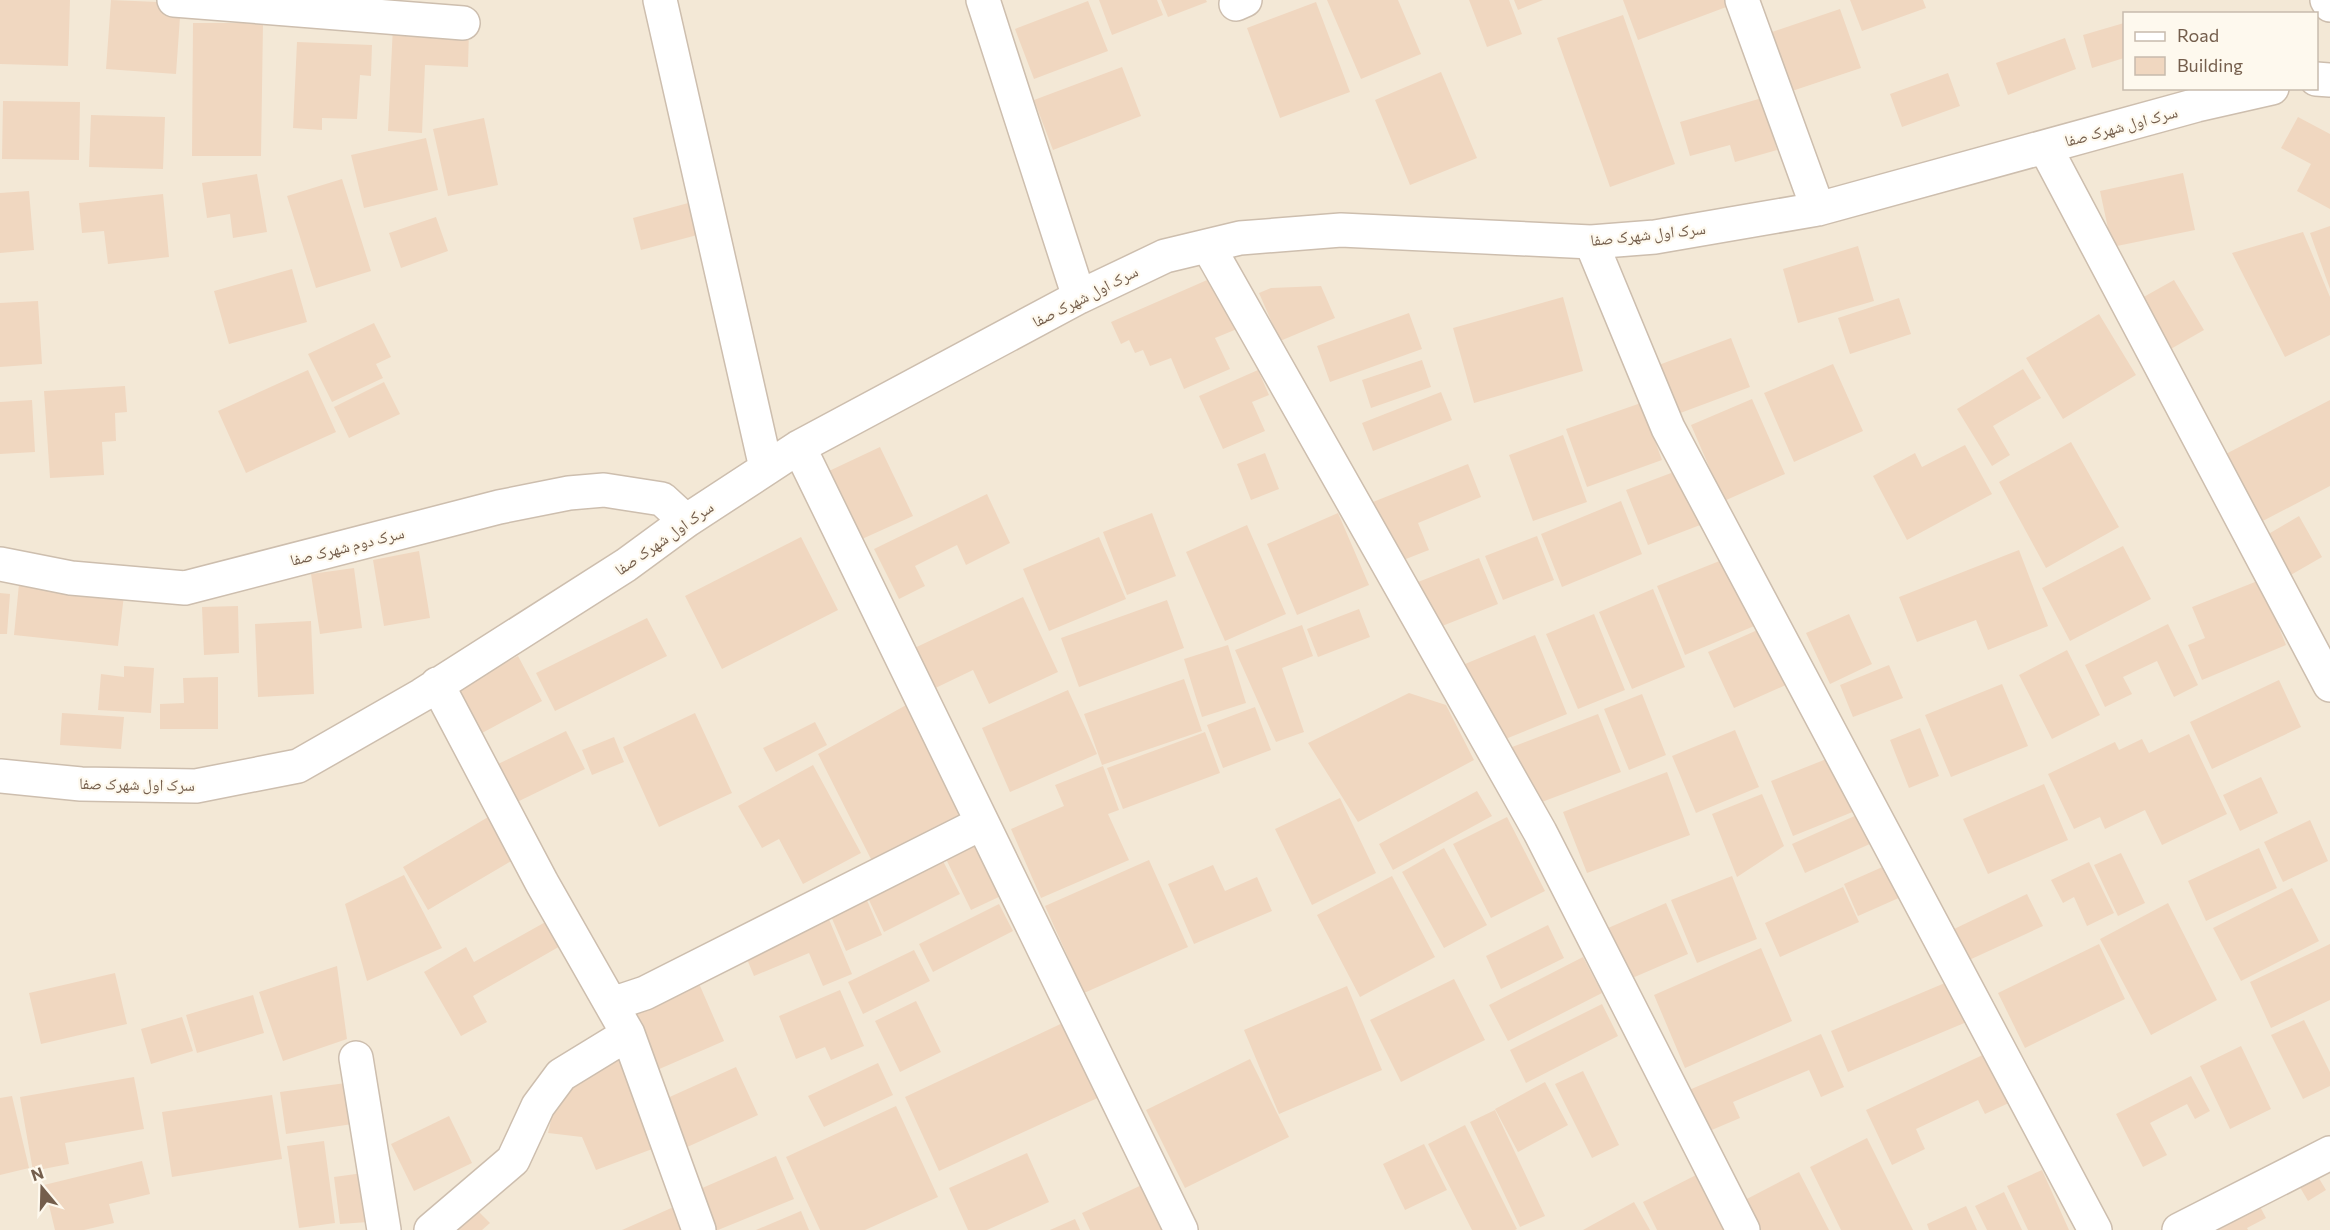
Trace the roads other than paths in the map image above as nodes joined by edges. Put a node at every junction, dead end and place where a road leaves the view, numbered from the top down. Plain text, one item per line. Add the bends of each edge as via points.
1 (174, 0) edge
2 (660, 0) edge
3 (983, 0) edge
4 (1742, 0) edge
5 (2327, 0) edge
6 (2330, 5) edge
7 (463, 23) dead end
8 (2263, 90) edge
9 (2045, 147) junction
10 (1818, 209) junction
11 (1591, 242) junction
12 (1208, 246) junction
13 (1079, 297) junction
14 (799, 447) junction
15 (766, 468) junction
16 (686, 521) junction
17 (0, 564) edge
18 (437, 684) junction
19 (2330, 685) edge
20 (0, 776) edge
21 (982, 824) junction
22 (612, 1004) junction
23 (628, 1034) junction
24 (356, 1058) dead end
25 (2330, 1153) edge
26 (384, 1230) edge
27 (431, 1230) edge
28 (699, 1230) edge
29 (1180, 1230) edge
30 (1743, 1230) edge
31 (2095, 1230) edge
32 (2179, 1230) edge

1 - 7 street
2 - 15 street
3 - 13 street
4 - 10 street
5 - 6 street
8 - 9 street, سرک اول شهرک صفا
9 - 10 street, سرک اول شهرک صفا
9 - 19 street
10 - 11 street, سرک اول شهرک صفا via 1655,237
11 - 12 street, سرک اول شهرک صفا via 1341,230 1239,238
11 - 31 street via 1668,428
12 - 13 street, سرک اول شهرک صفا via 1165,256
12 - 30 street via 1540,832
13 - 14 street, سرک اول شهرک صفا
14 - 15 street, سرک اول شهرک صفا
14 - 21 street
15 - 16 street, سرک اول شهرک صفا
16 - 17 street, سرک دوم شهرک صفا via 662,499 604,490 500,507 185,588 71,578
16 - 18 street, سرک اول شهرک صفا via 626,565
18 - 20 street, سرک اول شهرک صفا via 298,766 196,786 81,784
18 - 22 street via 542,884
21 - 22 street via 645,993
21 - 29 street
22 - 23 street
23 - 27 street via 561,1075 538,1106 513,1160
23 - 28 street
24 - 26 street
25 - 32 street

